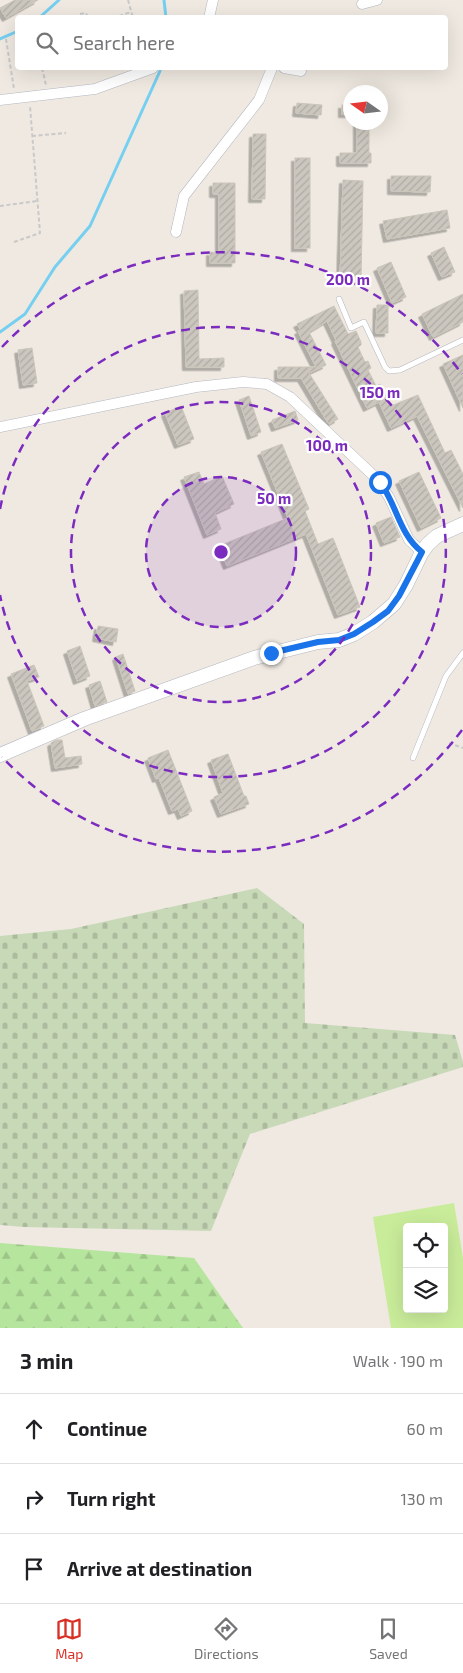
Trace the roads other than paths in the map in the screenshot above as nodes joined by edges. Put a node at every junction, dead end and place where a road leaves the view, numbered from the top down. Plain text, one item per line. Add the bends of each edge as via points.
1 (213, 0) edge
2 (377, 0) edge
3 (362, 4) dead end
4 (210, 15) edge
5 (148, 70) edge
6 (271, 70) edge
7 (292, 70) edge
8 (301, 72) dead end
9 (0, 100) edge
10 (176, 232) dead end
11 (338, 299) dead end
12 (463, 340) edge
13 (0, 427) edge
14 (463, 524) edge
15 (422, 552) junction
16 (463, 653) edge
17 (0, 755) edge
18 (413, 758) dead end

1 - 4 street
2 - 3 street
5 - 9 street via 102,87
6 - 10 street via 259,100 184,196
7 - 8 street
11 - 12 lane via 352,328 364,322 389,370 400,370
13 - 15 street via 196,387 243,382 267,384 290,397 375,476 390,497 410,540
14 - 15 street via 437,536
15 - 17 street via 394,604 354,634 254,658 84,719
16 - 18 lane via 446,676

